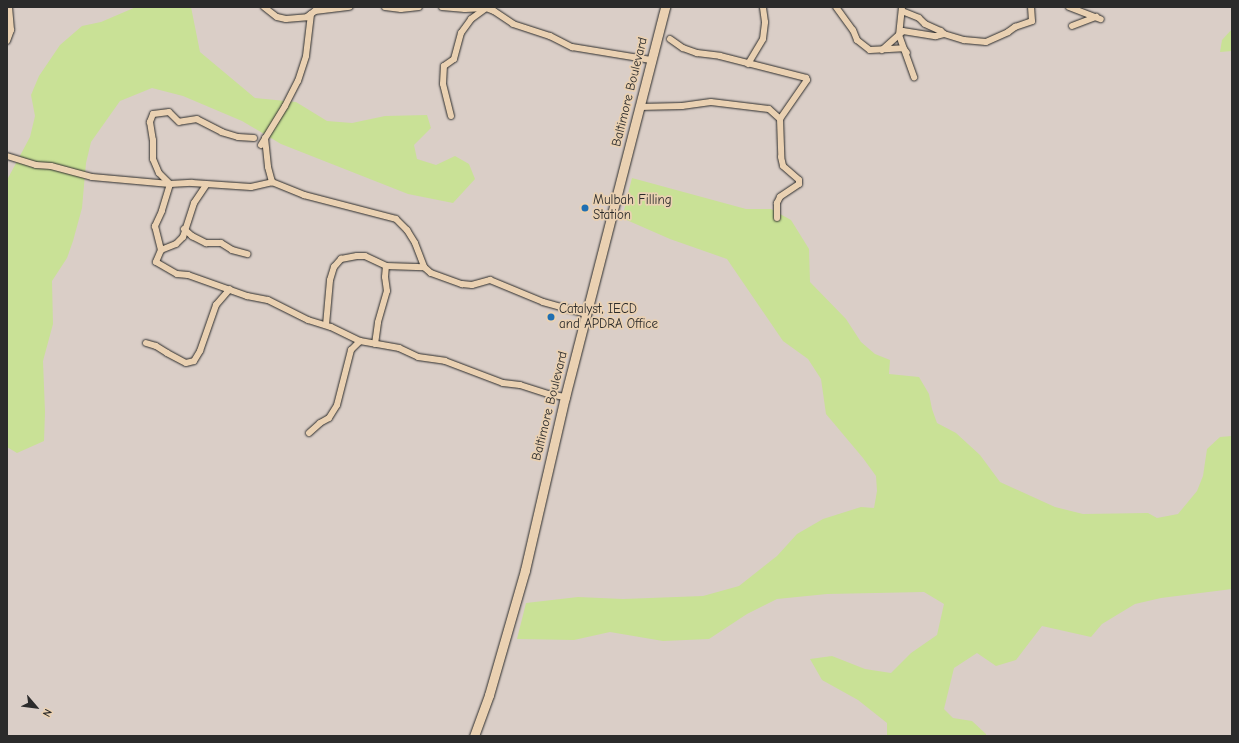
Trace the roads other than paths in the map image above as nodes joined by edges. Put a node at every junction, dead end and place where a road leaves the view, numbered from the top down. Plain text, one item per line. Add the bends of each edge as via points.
1 (9, 7) edge
2 (264, 7) edge
3 (350, 7) edge
4 (384, 7) edge
5 (419, 7) edge
6 (442, 7) edge
7 (665, 7) edge
8 (763, 7) edge
9 (836, 7) edge
10 (1031, 7) edge
11 (1069, 7) edge
12 (400, 8) edge
13 (486, 8) edge
14 (902, 9) edge
15 (314, 10) edge
16 (1087, 10) edge
17 (1083, 22) junction
18 (1072, 26) dead end
19 (944, 34) junction
20 (900, 35) junction
21 (670, 39) dead end
22 (7, 40) edge
23 (882, 50) junction
24 (907, 53) junction
25 (651, 60) junction
26 (748, 64) junction
27 (914, 77) dead end
28 (639, 107) junction
29 (451, 116) dead end
30 (780, 119) junction
31 (254, 138) dead end
32 (265, 138) junction
33 (261, 145) dead end
34 (8, 156) edge
35 (272, 182) junction
36 (170, 184) junction
37 (206, 185) junction
38 (776, 218) dead end
39 (184, 229) junction
40 (161, 250) junction
41 (247, 254) dead end
42 (386, 266) junction
43 (424, 267) junction
44 (230, 290) junction
45 (586, 314) junction
46 (326, 326) junction
47 (360, 342) junction
48 (146, 343) dead end
49 (375, 344) junction
50 (565, 397) junction
51 (309, 433) dead end
52 (474, 736) edge

1 - 22 street via 11,30
2 - 15 street via 286,20 306,17
3 - 15 street
4 - 12 street
5 - 12 street
6 - 13 street
7 - 25 highway, Baltimore Boulevard
8 - 26 street via 763,39
9 - 23 street via 857,40 870,50
10 - 19 street via 1032,21 1015,26 986,42 964,40
11 - 16 street
13 - 25 street via 513,24 550,36 572,47
13 - 29 street via 471,19 461,33 454,59 444,66 443,84
14 - 19 street
14 - 20 street
15 - 32 street via 306,56 298,81
16 - 17 street
16 - 17 street via 1099,18
17 - 18 street
19 - 20 street via 936,36 903,31
20 - 23 street
20 - 24 street
21 - 26 street via 683,48 697,53
23 - 24 street via 903,48
24 - 27 street
25 - 28 highway, Baltimore Boulevard
26 - 30 street via 806,78
28 - 30 street via 711,102 769,109
28 - 45 highway, Baltimore Boulevard
30 - 38 street via 783,166 799,180 799,184 780,197
31 - 36 street via 222,132 197,119 179,122 169,112 153,114 150,122 153,159 159,173
32 - 33 street
32 - 35 street
34 - 36 street via 36,165 92,176
35 - 37 street via 250,187
35 - 43 street via 304,195 396,219 415,243
36 - 37 street via 180,182
36 - 40 street via 155,226
37 - 39 street via 194,203
39 - 40 street via 183,237 176,244
39 - 41 street via 206,243 221,243 232,250
40 - 44 street via 156,262 177,274 188,275
42 - 43 street
42 - 46 street via 365,256 342,259 334,267 330,280
42 - 49 street via 387,291
43 - 45 street via 431,273 462,284 472,285 490,280 543,302
44 - 46 street via 268,300
44 - 48 street via 216,305 194,361 186,363
45 - 50 highway, Baltimore Boulevard
46 - 47 street
47 - 49 street
47 - 51 street via 351,350 337,406 329,418
49 - 50 street via 399,348 418,357 445,361 503,383
50 - 52 highway, Baltimore Boulevard via 525,570 489,695

